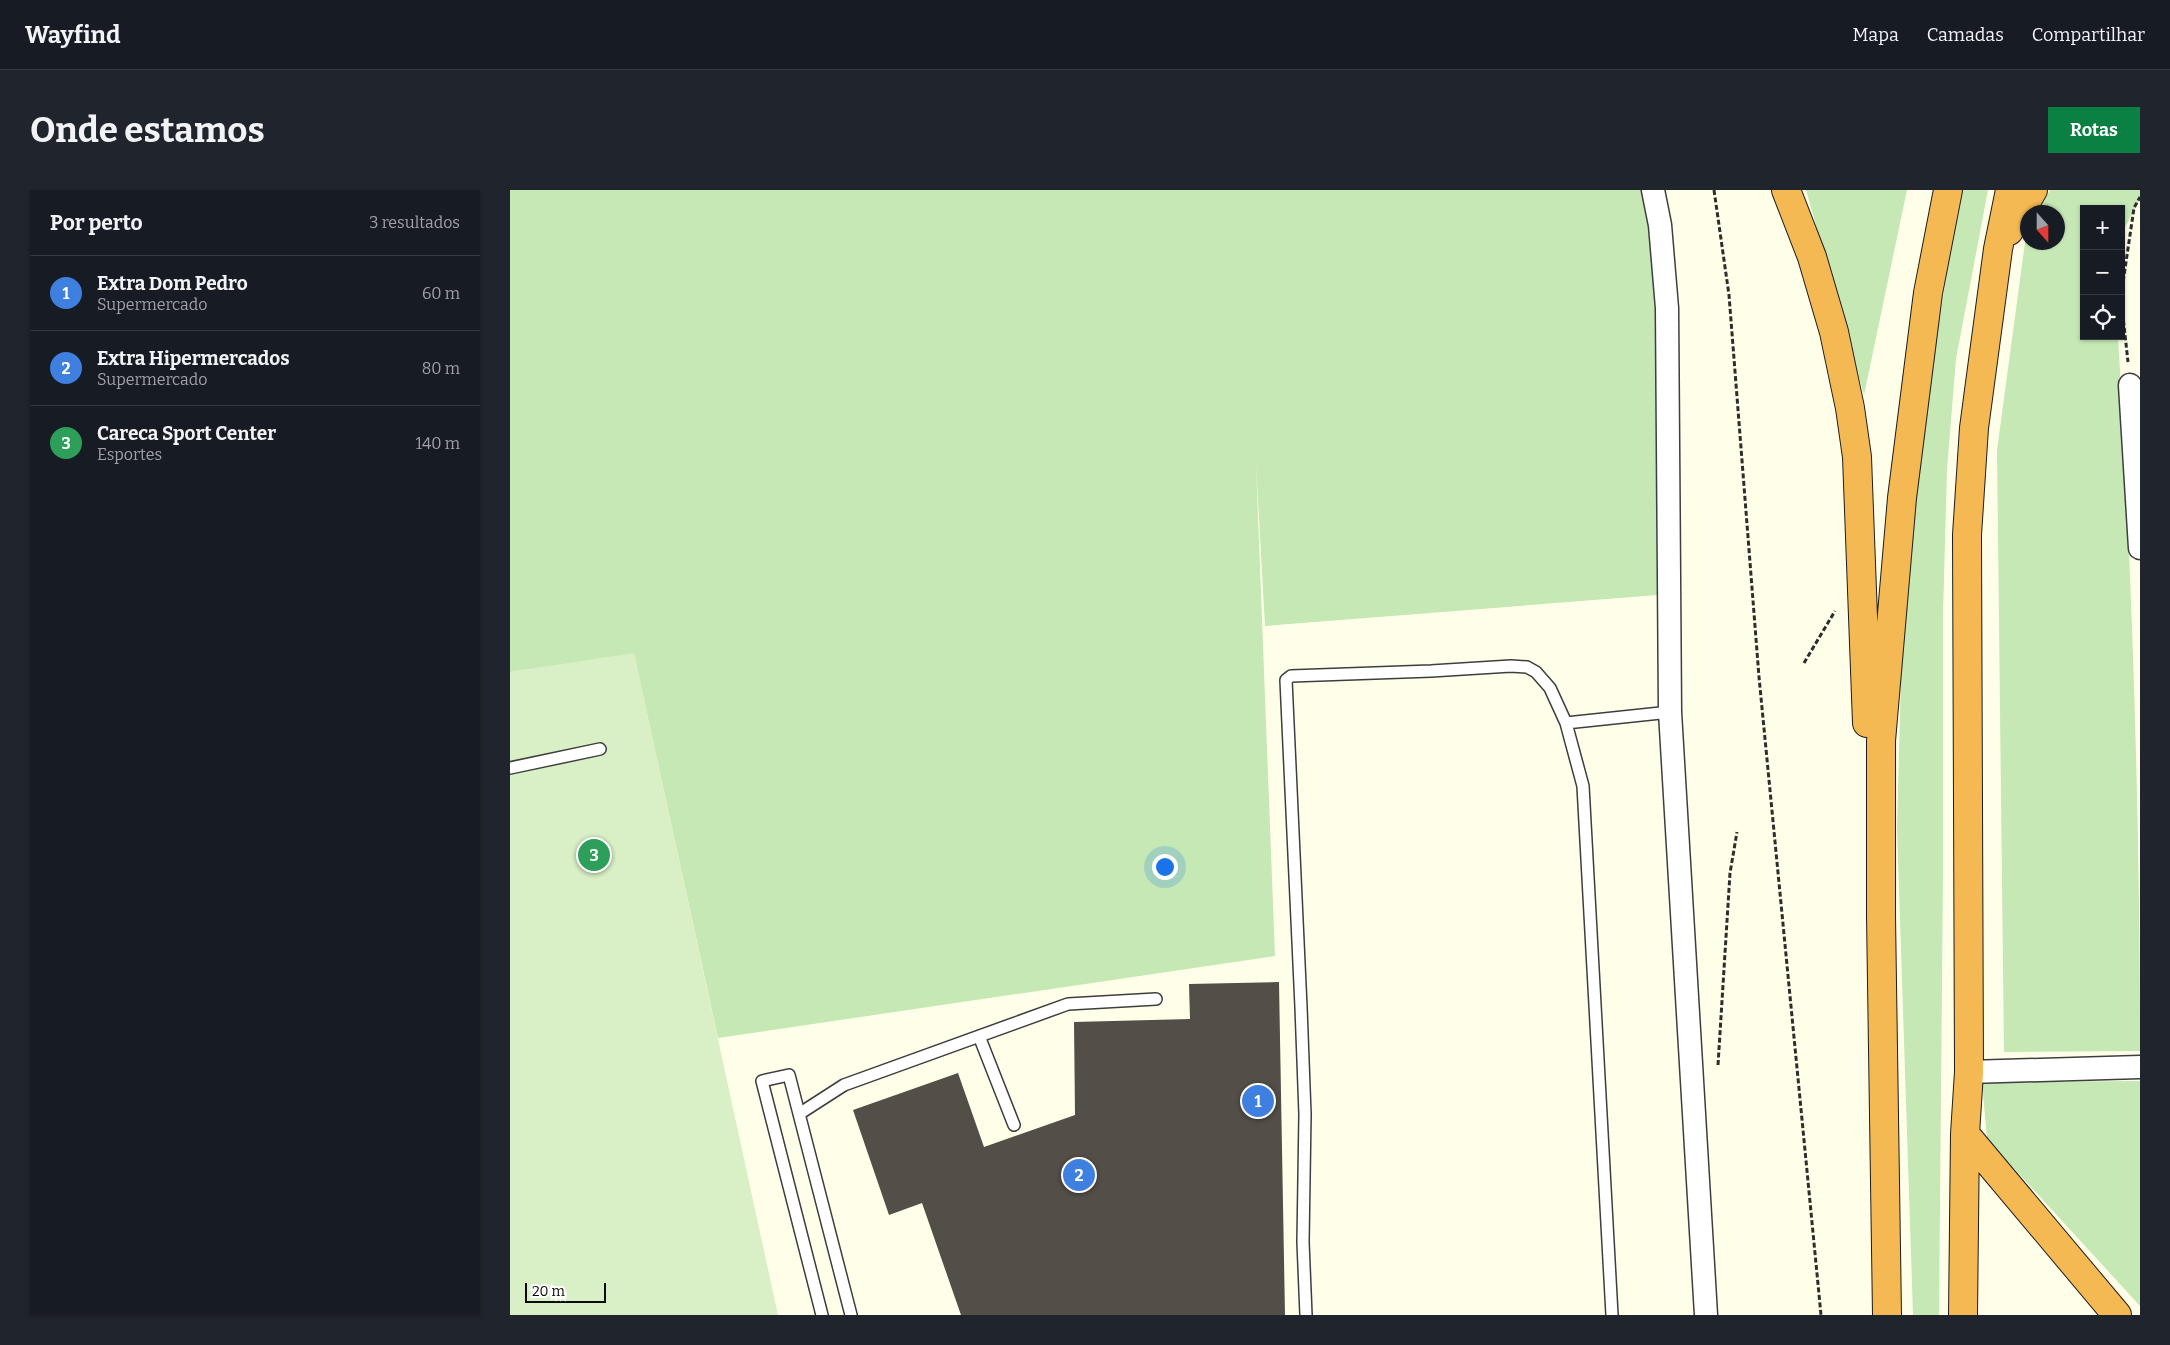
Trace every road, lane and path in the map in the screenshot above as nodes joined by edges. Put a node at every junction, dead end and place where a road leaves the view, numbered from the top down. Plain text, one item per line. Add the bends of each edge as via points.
1 (1653, 190) edge
2 (1714, 190) edge
3 (1786, 190) edge
4 (1948, 190) edge
5 (2010, 190) edge
6 (2033, 190) edge
7 (2140, 197) edge
8 (1998, 249) junction
9 (2121, 295) edge
10 (2125, 336) edge
11 (2130, 385) joint
12 (2140, 548) edge
13 (1837, 608) dead end
14 (1804, 663) dead end
15 (1670, 712) junction
16 (1566, 724) junction
17 (600, 749) dead end
18 (510, 768) edge
19 (1738, 832) dead end
20 (1881, 916) junction
21 (1156, 1000) dead end
22 (979, 1036) junction
23 (2140, 1066) edge
24 (1718, 1072) dead end
25 (1969, 1072) junction
26 (799, 1114) junction
27 (1014, 1125) dead end
28 (1964, 1134) junction
29 (822, 1315) edge
30 (851, 1315) edge
31 (1306, 1315) edge
32 (1612, 1315) edge
33 (1706, 1315) edge
34 (1821, 1315) edge
35 (1887, 1315) edge
36 (1963, 1315) edge
37 (2117, 1315) edge

1 - 15 street via 1660,225 1667,308
2 - 34 path via 1729,295 1760,686
3 - 20 highway via 1812,257 1834,332 1857,458 1872,833
4 - 20 highway via 1928,293 1892,598 1881,741
5 - 8 highway
6 - 8 highway
7 - 9 path via 2134,208
8 - 25 highway via 1974,428 1968,535
10 - 11 path
11 - 12 street
13 - 14 path
15 - 16 lane
15 - 33 street
16 - 31 lane via 1550,688 1527,667 1291,676 1286,680 1305,1114 1303,1242
16 - 32 lane via 1583,786
17 - 18 lane
19 - 24 path via 1730,873
20 - 35 highway
21 - 22 lane via 1068,1004
22 - 26 lane via 844,1085
22 - 27 lane
23 - 25 street
25 - 28 highway
26 - 29 lane via 789,1075 762,1081
26 - 30 lane
28 - 36 highway
28 - 37 highway

